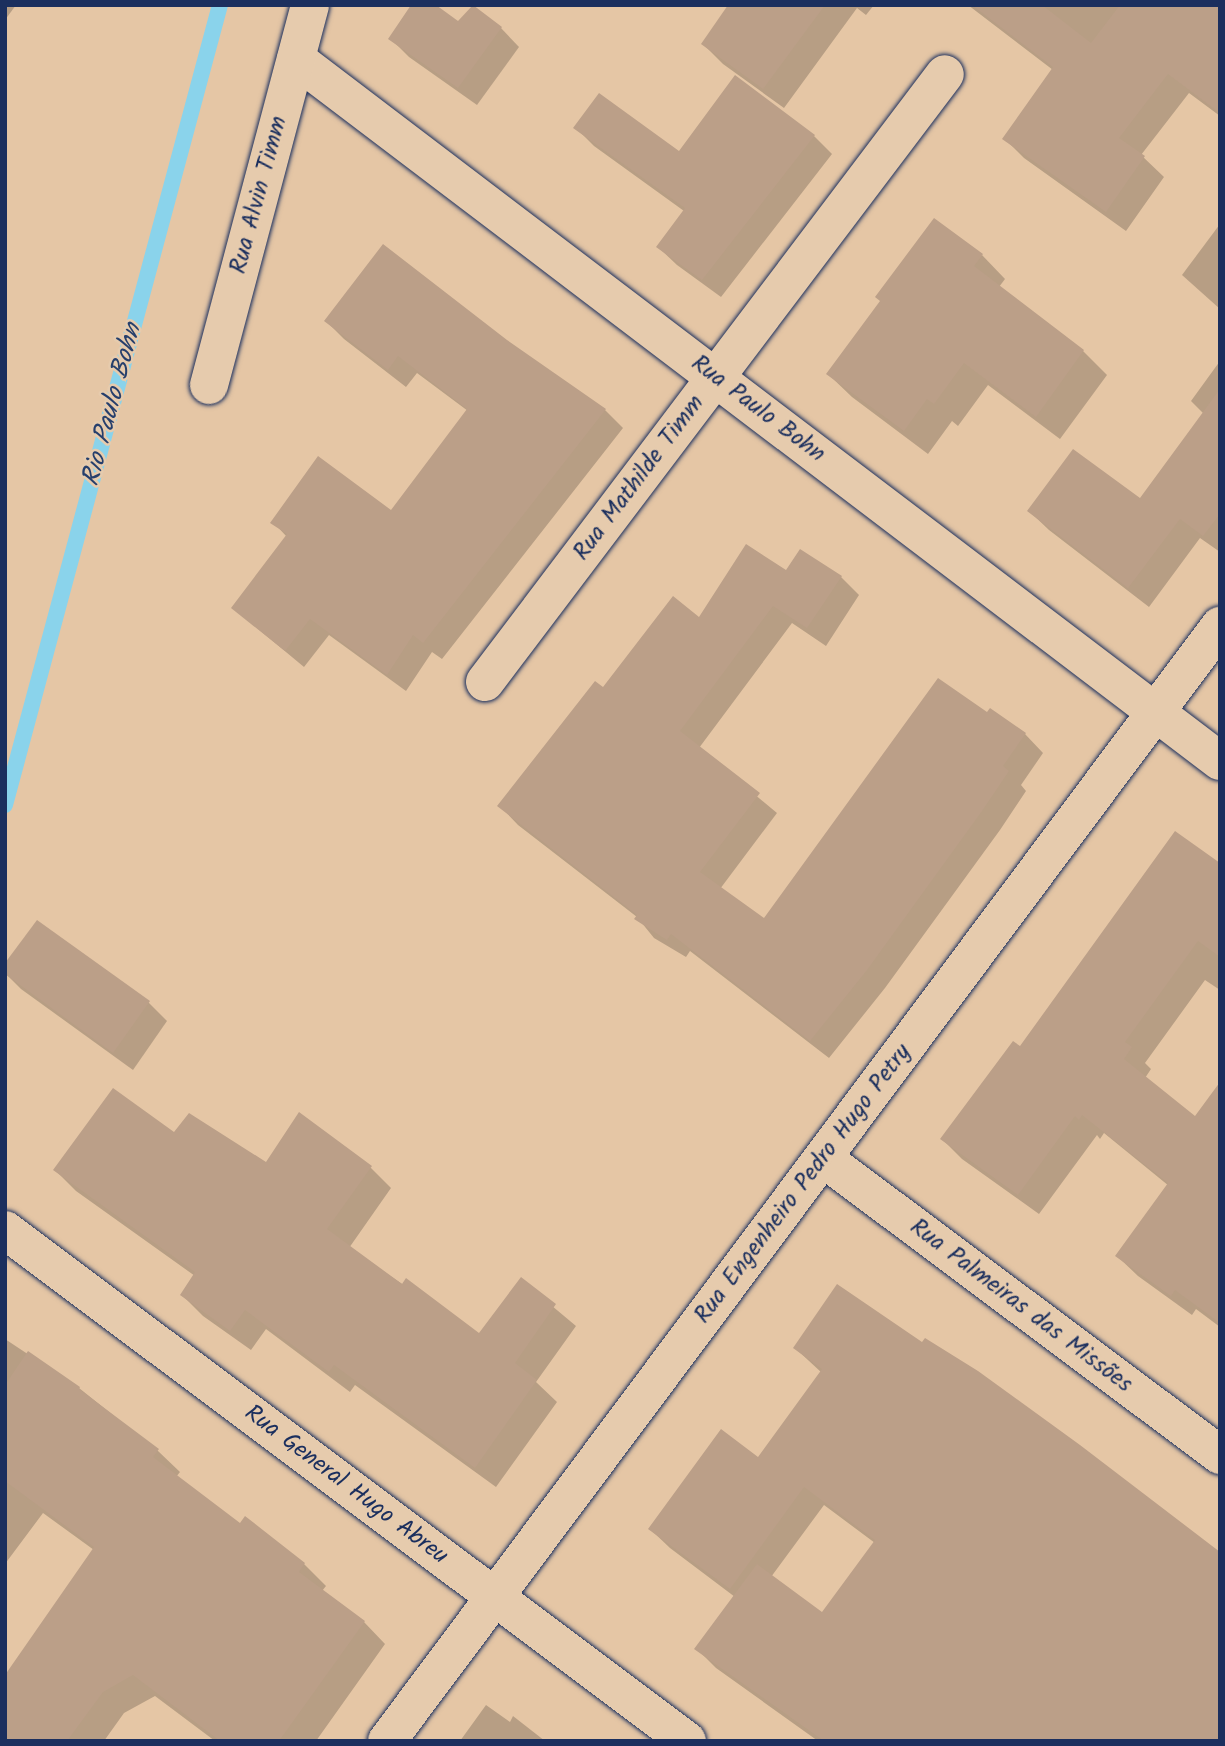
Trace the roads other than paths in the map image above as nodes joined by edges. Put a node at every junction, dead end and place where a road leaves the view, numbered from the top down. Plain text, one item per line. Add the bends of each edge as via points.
1 (310, 5) edge
2 (296, 59) junction
3 (945, 74) dead end
4 (716, 377) junction
5 (209, 385) dead end
6 (1220, 626) edge
7 (485, 682) dead end
8 (1156, 712) junction
9 (1220, 761) edge
10 (823, 1158) junction
11 (5, 1230) edge
12 (1220, 1455) edge
13 (495, 1597) junction
14 (387, 1741) edge
15 (687, 1741) edge

1 - 2 street, Rua Alvin Timm
2 - 4 street, Rua Paulo Bohn
2 - 5 street, Rua Alvin Timm
3 - 4 street, Rua Mathilde Timm
4 - 7 street, Rua Mathilde Timm
4 - 8 street, Rua Paulo Bohn
6 - 8 street, Rua Engenheiro Pedro Hugo Petry
8 - 9 street, Rua Paulo Bohn
8 - 10 street, Rua Engenheiro Pedro Hugo Petry
10 - 12 street, Rua Palmeiras das Missões
10 - 13 street, Rua Engenheiro Pedro Hugo Petry
11 - 13 street, Rua General Hugo Abreu
13 - 14 street, Rua Engenheiro Pedro Hugo Petry
13 - 15 street, Rua General Hugo Abreu

